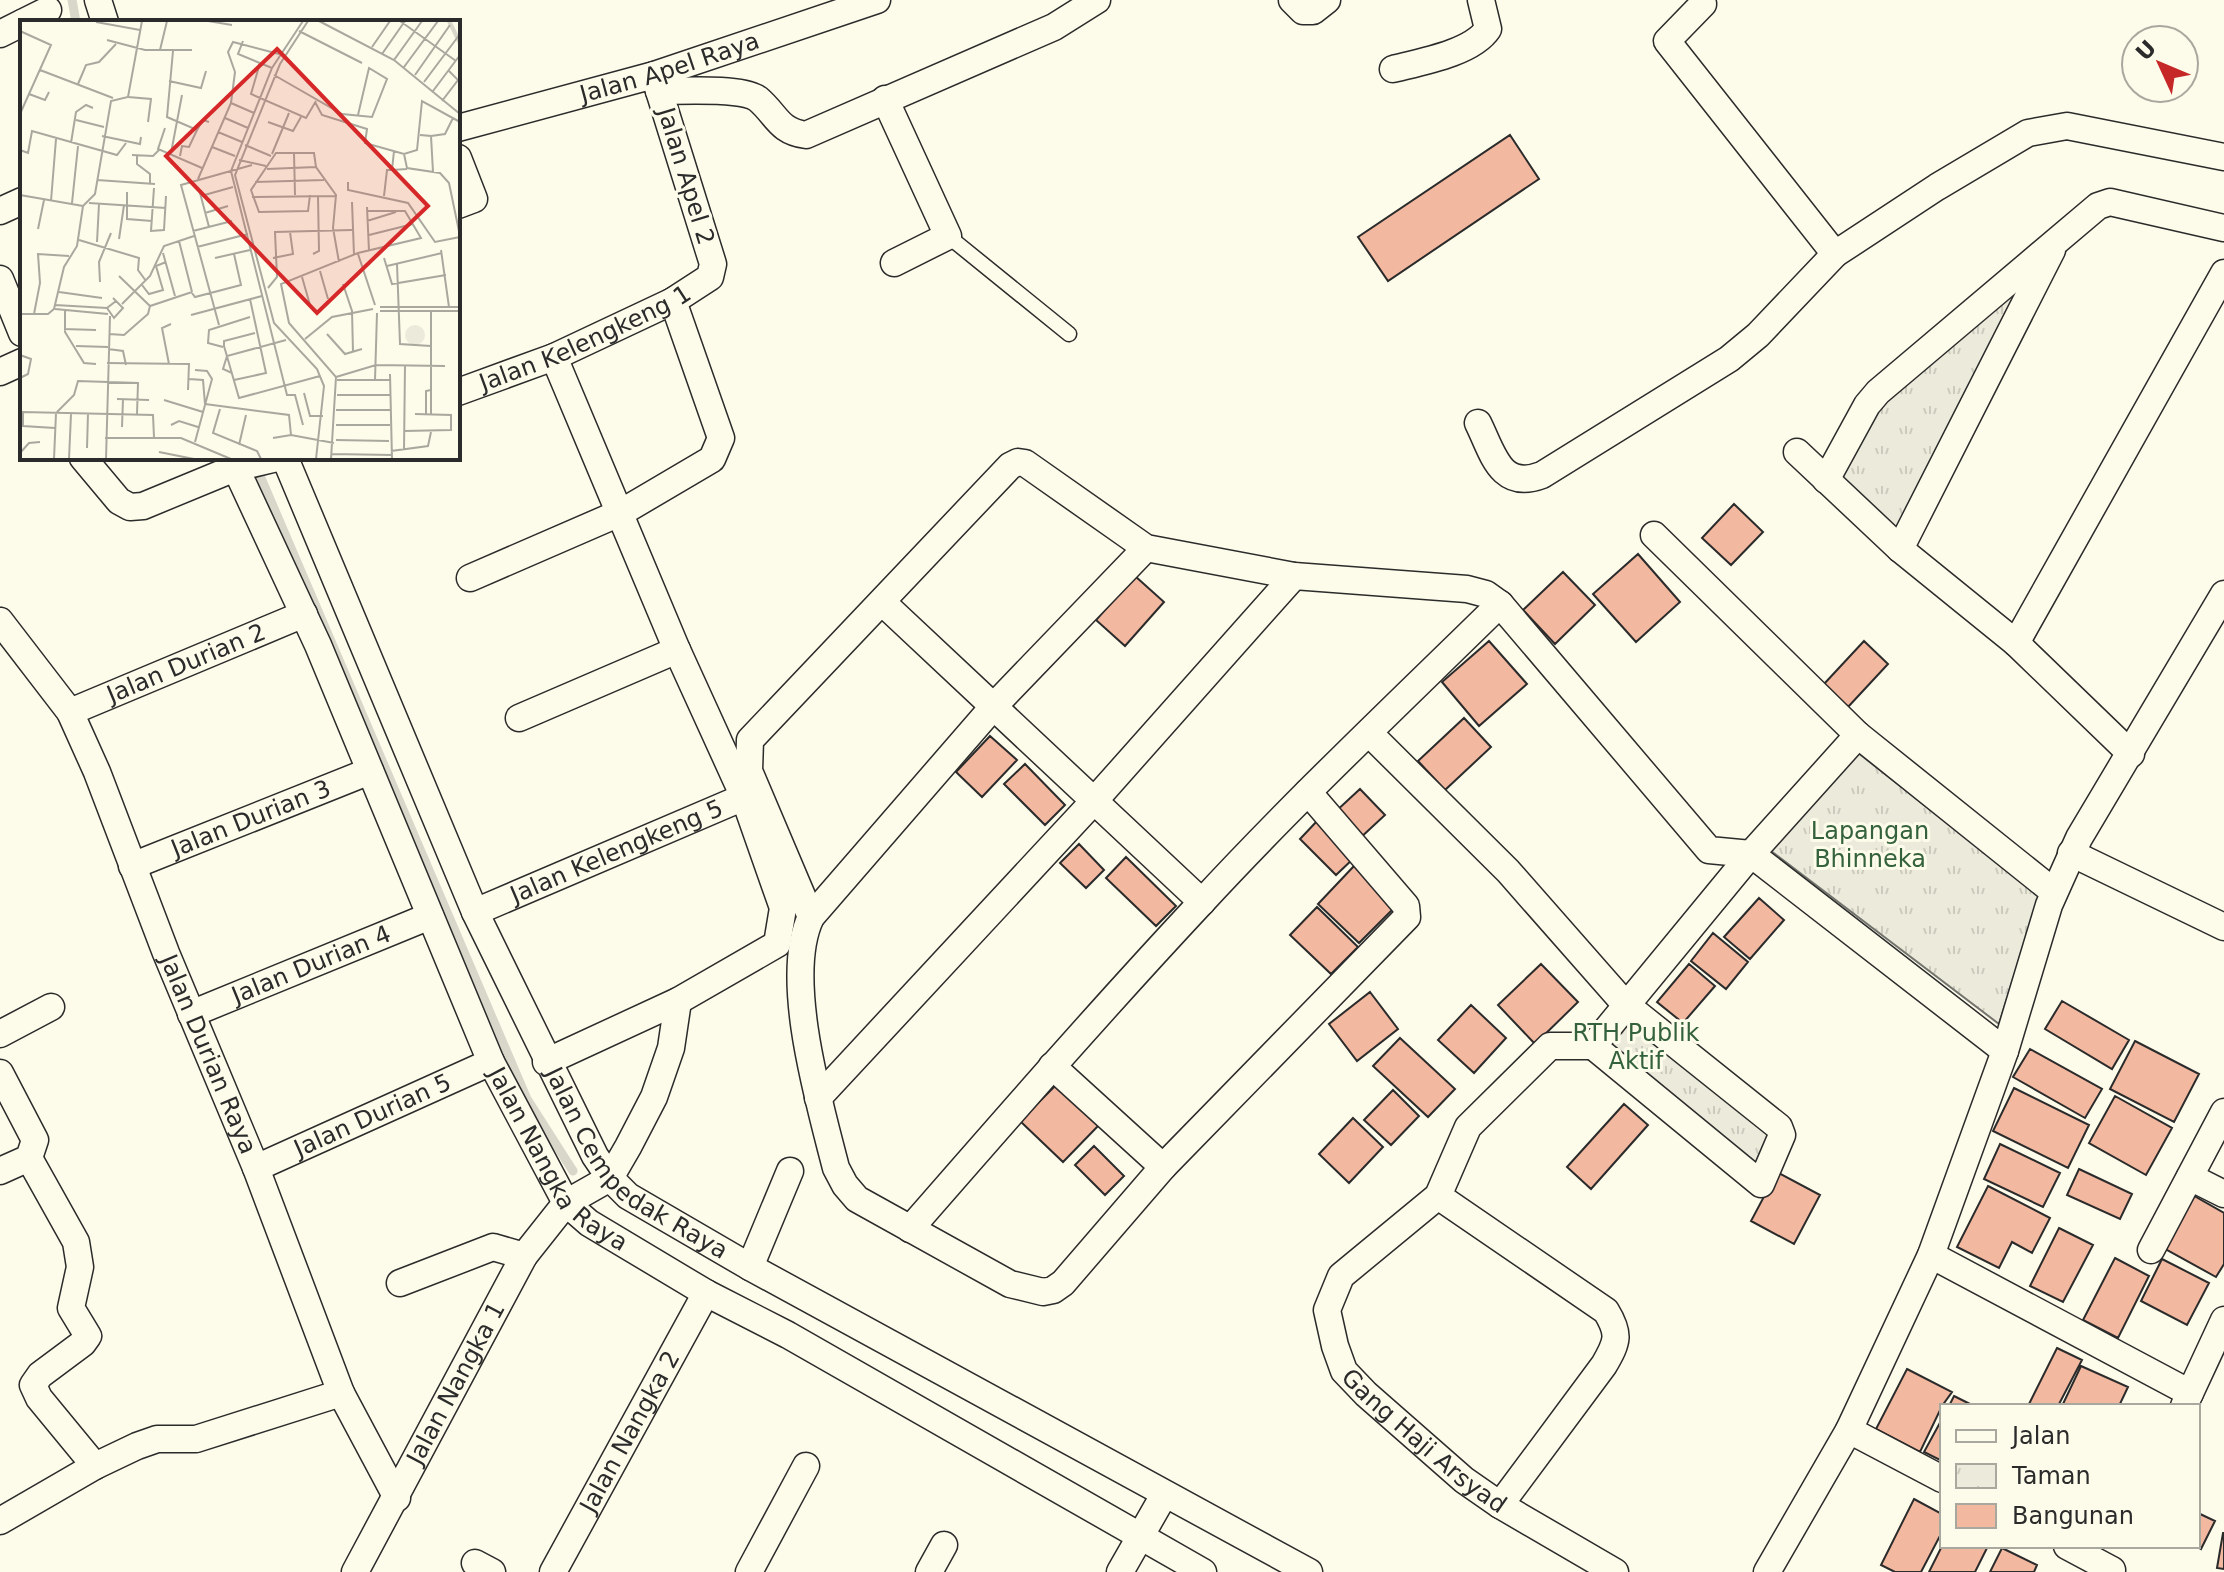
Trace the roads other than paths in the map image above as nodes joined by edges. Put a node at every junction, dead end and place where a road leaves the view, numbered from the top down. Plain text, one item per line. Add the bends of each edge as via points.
1 (98, 0) edge
2 (877, 0) edge
3 (1097, 0) edge
4 (1292, 0) edge
5 (1327, 0) edge
6 (1481, 0) edge
7 (1703, 1) edge
8 (49, 11) edge
9 (30, 20) edge
10 (104, 20) edge
11 (20, 24) edge
12 (0, 34) edge
13 (1393, 69) dead end
14 (657, 83) junction
15 (885, 99) junction
16 (460, 128) edge
17 (2224, 157) edge
18 (460, 163) edge
19 (20, 202) edge
20 (460, 204) edge
21 (0, 211) edge
22 (2224, 228) edge
23 (948, 236) junction
24 (2057, 240) junction
25 (1835, 254) junction
26 (894, 263) dead end
27 (2224, 273) edge
28 (710, 277) joint
29 (0, 279) edge
30 (673, 301) junction
31 (20, 328) edge
32 (1069, 334) dead end
33 (554, 357) junction
34 (20, 363) edge
35 (0, 372) edge
36 (460, 391) edge
37 (1478, 423) dead end
38 (1797, 452) dead end
39 (85, 460) edge
40 (259, 460) edge
41 (286, 460) edge
42 (233, 463) edge
43 (1826, 480) junction
44 (622, 512) junction
45 (1654, 535) dead end
46 (1146, 548) junction
47 (1900, 549) junction
48 (1294, 576) junction
49 (470, 578) dead end
50 (2224, 594) edge
51 (882, 602) junction
52 (1500, 604) junction
53 (304, 614) junction
54 (0, 621) edge
55 (2016, 643) junction
56 (677, 650) junction
57 (993, 707) junction
58 (70, 712) junction
59 (519, 718) dead end
60 (1369, 733) junction
61 (1858, 735) junction
62 (2131, 754) junction
63 (370, 771) junction
64 (1308, 792) junction
65 (744, 797) junction
66 (1094, 801) junction
67 (2071, 853) junction
68 (1751, 854) junction
69 (132, 866) junction
70 (2054, 892) junction
71 (1202, 902) junction
72 (483, 909) junction
73 (430, 916) junction
74 (811, 917) junction
75 (2224, 927) edge
76 (678, 1001) junction
77 (1625, 1004) junction
78 (51, 1007) dead end
79 (191, 1014) junction
80 (0, 1034) edge
81 (1593, 1046) junction
82 (2005, 1051) junction
83 (491, 1062) junction
84 (546, 1062) junction
85 (1052, 1066) junction
86 (0, 1073) edge
87 (818, 1098) junction
88 (2224, 1112) edge
89 (29, 1158) junction
90 (1163, 1167) junction
91 (256, 1168) junction
92 (0, 1171) edge
93 (790, 1171) dead end
94 (2190, 1177) junction
95 (610, 1178) junction
96 (2224, 1194) edge
97 (1438, 1196) junction
98 (566, 1203) junction
99 (910, 1229) junction
100 (2151, 1250) dead end
101 (1931, 1255) junction
102 (524, 1256) junction
103 (750, 1267) junction
104 (400, 1283) dead end
105 (706, 1293) junction
106 (2224, 1320) edge
107 (341, 1393) junction
108 (2187, 1399) edge
109 (1849, 1430) junction
110 (95, 1466) junction
111 (806, 1466) dead end
112 (1940, 1478) edge
113 (1164, 1495) junction
114 (397, 1498) junction
115 (1500, 1505) junction
116 (3, 1514) edge
117 (1141, 1537) junction
118 (944, 1545) dead end
119 (2073, 1548) edge
120 (2115, 1563) edge
121 (355, 1572) edge
122 (553, 1572) edge
123 (749, 1572) edge
124 (929, 1572) edge
125 (1120, 1572) edge
126 (1203, 1572) edge
127 (1309, 1572) edge
128 (1615, 1572) edge
129 (1767, 1572) edge

1 - 10 street
2 - 14 street, Jalan Apel Raya
3 - 15 street via 1054,27
4 - 5 street via 1303,11 1313,11
6 - 13 street via 1488,29 1482,37
7 - 25 street via 1667,41
8 - 9 street
11 - 12 street
14 - 15 street via 756,97 791,133 806,135
14 - 16 street, Jalan Apel Raya
14 - 28 street, Jalan Apel 2 via 713,264
15 - 23 street
17 - 25 street via 2067,126 2028,133
18 - 20 street via 474,199
19 - 21 street
22 - 24 street via 2110,202
23 - 26 street
23 - 32 lane
24 - 43 street via 1878,392
24 - 47 street
25 - 37 street via 1729,359 1542,475 1515,479 1502,471
27 - 55 street
28 - 30 street, Jalan Kelengkeng 1
29 - 31 street
30 - 33 street, Jalan Kelengkeng 1
30 - 44 street via 721,438 712,459
33 - 36 street, Jalan Kelengkeng 1
33 - 44 street
34 - 35 street
38 - 43 street
39 - 42 street via 130,507 143,506
40 - 42 street
41 - 72 street, Jalan Cempedak Raya
42 - 53 street, Jalan Nangka Raya
43 - 47 street
44 - 49 street
44 - 56 street
45 - 61 street
46 - 48 street
46 - 51 street via 1018,462
46 - 57 street
47 - 55 street
48 - 52 street via 1467,589
48 - 66 street
50 - 62 street
51 - 57 street
51 - 74 street via 750,740 749,771
52 - 60 street
52 - 68 street via 1709,850
53 - 58 street, Jalan Durian 2
53 - 63 street, Jalan Nangka Raya
54 - 58 street, Jalan Durian Raya
55 - 62 street
56 - 59 street
56 - 65 street
57 - 66 street
57 - 74 street
58 - 69 street, Jalan Durian Raya
60 - 64 street
60 - 77 street via 1508,871
61 - 68 street
61 - 70 street
62 - 67 street
63 - 69 street, Jalan Durian 3
63 - 73 street, Jalan Nangka Raya
64 - 71 street
64 - 90 street via 1406,906 1407,917
65 - 72 street, Jalan Kelengkeng 5
65 - 76 street via 783,908 777,944
66 - 71 street
66 - 87 street
67 - 70 street
67 - 75 street
68 - 77 street
68 - 82 street
69 - 79 street, Jalan Durian Raya
70 - 82 street
71 - 85 street
72 - 84 street, Jalan Cempedak Raya
73 - 79 street, Jalan Durian 4
73 - 83 street, Jalan Nangka Raya
74 - 87 street via 804,931 801,985
76 - 84 street
76 - 95 street via 671,1048 654,1097
77 - 81 street
77 - 81 street via 1779,1127 1782,1135 1761,1184
78 - 80 street
79 - 91 street, Jalan Durian Raya
81 - 97 street, Gang Haji Arsyad via 1550,1046 1468,1127
82 - 101 street
83 - 91 street, Jalan Durian 5
83 - 98 street, Jalan Nangka Raya
84 - 95 street, Jalan Cempedak Raya
85 - 90 street
85 - 99 street
86 - 89 street via 35,1140
87 - 99 street via 845,1185 857,1199
88 - 94 street
89 - 92 street
89 - 110 street via 76,1242 80,1267 71,1308 88,1336 33,1385
90 - 99 street via 1053,1290 1010,1284
91 - 107 street, Jalan Durian Raya
93 - 103 street
94 - 96 street
94 - 100 street
95 - 98 street
95 - 103 street, Jalan Cempedak Raya via 628,1196
97 - 115 street, Gang Haji Arsyad via 1341,1276 1327,1310 1344,1371 1453,1470
97 - 115 street via 1606,1311 1617,1328 1604,1365
98 - 102 street, Jalan Nangka 1
98 - 105 street, Jalan Nangka Raya via 600,1230
101 - 108 street
101 - 109 street
102 - 104 street via 493,1247
102 - 114 street, Jalan Nangka 1
103 - 113 street, Jalan Cempedak Raya
105 - 117 street, Jalan Nangka Raya
105 - 122 street, Jalan Nangka 2
106 - 108 street
107 - 110 street via 196,1439 157,1439
107 - 114 street, Jalan Durian Raya
109 - 112 street
109 - 129 street
110 - 116 street
111 - 123 street
113 - 117 street
113 - 127 street, Jalan Cempedak Raya
114 - 121 street, Jalan Nangka 1
115 - 128 street, Gang Haji Arsyad
117 - 125 street
117 - 126 street, Jalan Nangka Raya
118 - 124 street
119 - 120 street

